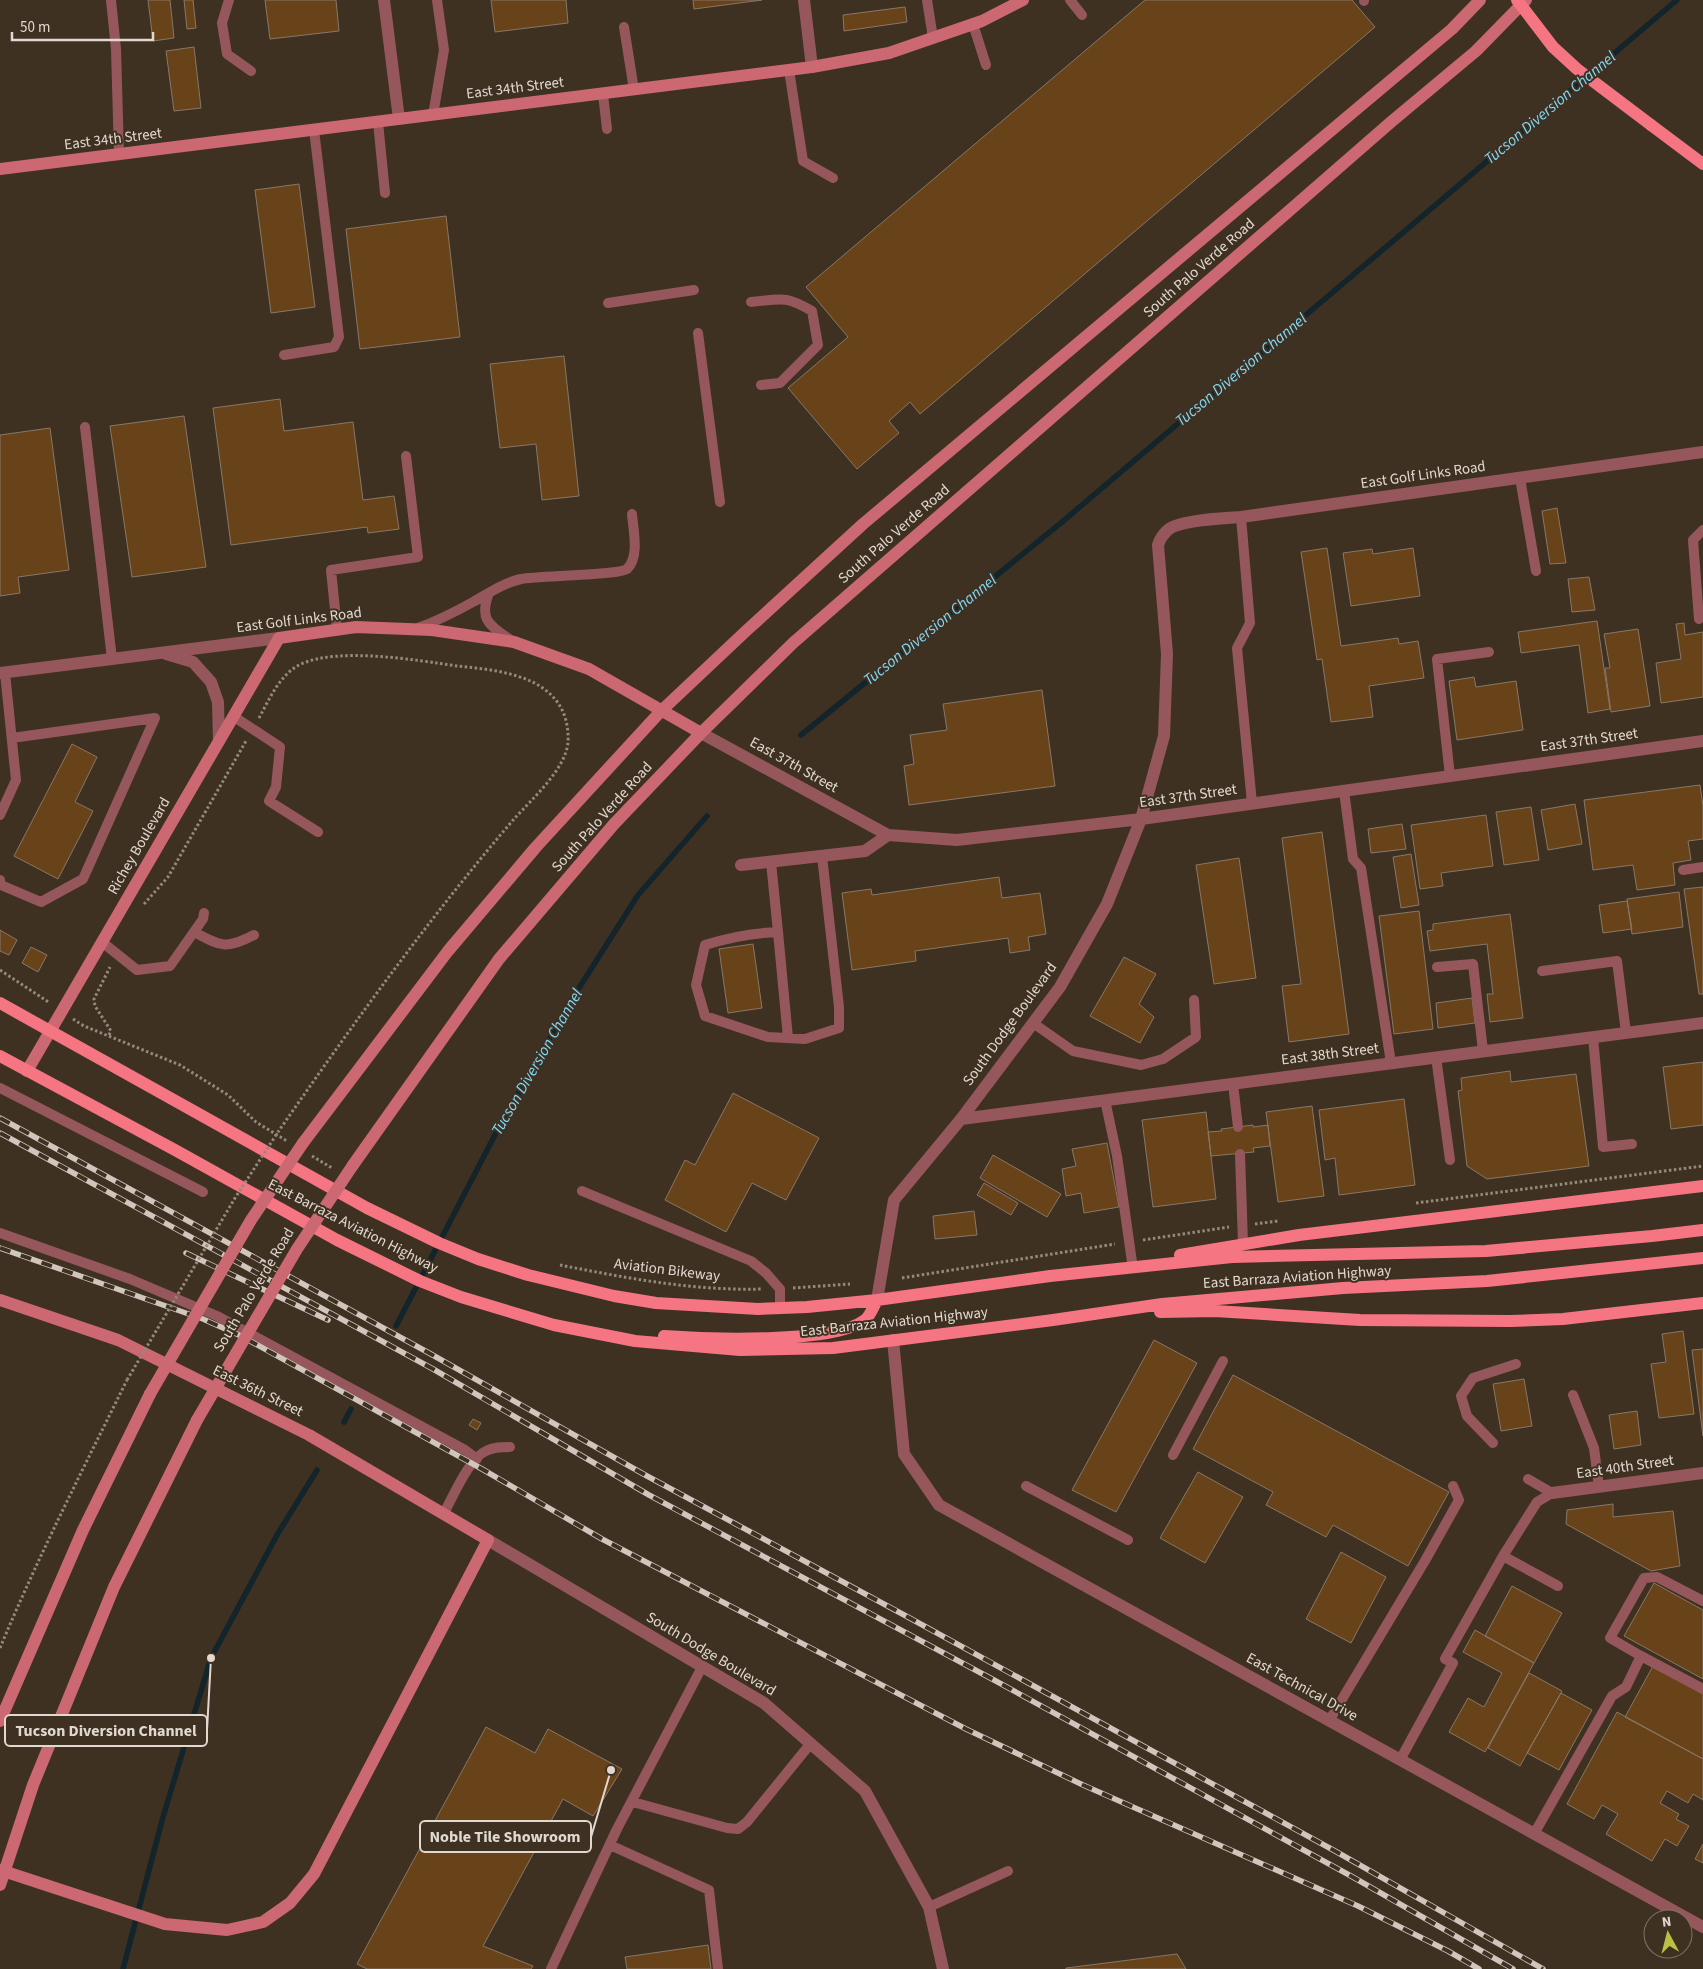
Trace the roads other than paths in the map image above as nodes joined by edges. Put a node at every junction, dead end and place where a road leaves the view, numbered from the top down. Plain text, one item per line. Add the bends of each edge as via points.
1 (111, 0) edge
2 (229, 0) edge
3 (384, 0) edge
4 (437, 0) edge
5 (804, 0) edge
6 (927, 0) edge
7 (1023, 0) edge
8 (1070, 0) edge
9 (1480, 0) edge
10 (1517, 0) edge
11 (1526, 0) edge
12 (1082, 16) dead end
13 (973, 24) junction
14 (624, 27) dead end
15 (933, 38) junction
16 (986, 65) dead end
17 (812, 67) junction
18 (790, 70) junction
19 (251, 71) dead end
20 (634, 90) junction
21 (603, 94) junction
22 (433, 115) junction
23 (399, 119) junction
24 (378, 122) junction
25 (607, 129) dead end
26 (314, 130) junction
27 (119, 154) junction
28 (1703, 164) edge
29 (0, 169) edge
30 (833, 178) dead end
31 (385, 193) dead end
32 (694, 290) dead end
33 (751, 302) dead end
34 (608, 303) dead end
35 (698, 332) dead end
36 (284, 355) dead end
37 (762, 385) dead end
38 (85, 427) dead end
39 (1703, 452) edge
40 (406, 456) dead end
41 (1520, 478) junction
42 (720, 502) dead end
43 (632, 514) dead end
44 (1241, 517) junction
45 (1703, 530) edge
46 (1158, 545) joint
47 (1536, 571) dead end
48 (489, 593) junction
49 (1699, 619) dead end
50 (416, 629) junction
51 (337, 630) junction
52 (279, 638) junction
53 (514, 642) junction
54 (1489, 652) dead end
55 (162, 653) junction
56 (112, 659) junction
57 (3, 673) edge
58 (661, 711) junction
59 (233, 716) junction
60 (701, 733) junction
61 (12, 738) junction
62 (219, 741) junction
63 (1703, 745) edge
64 (1450, 776) junction
65 (1344, 791) junction
66 (1252, 803) junction
67 (0, 815) edge
68 (1141, 819) junction
69 (318, 832) dead end
70 (888, 835) junction
71 (822, 856) junction
72 (771, 862) junction
73 (741, 865) dead end
74 (1703, 867) edge
75 (1683, 870) dead end
76 (0, 880) edge
77 (204, 913) dead end
78 (194, 932) junction
79 (778, 932) junction
80 (254, 935) dead end
81 (102, 942) junction
82 (1437, 967) dead end
83 (1542, 971) dead end
84 (1194, 1000) dead end
85 (0, 1003) edge
86 (1033, 1023) junction
87 (1703, 1023) edge
88 (51, 1032) junction
89 (1626, 1033) junction
90 (1593, 1037) junction
91 (788, 1038) junction
92 (1483, 1051) junction
93 (0, 1056) edge
94 (1436, 1057) junction
95 (1391, 1063) junction
96 (28, 1071) junction
97 (1233, 1084) junction
98 (0, 1088) edge
99 (1105, 1100) junction
100 (961, 1118) junction
101 (1238, 1127) dead end
102 (1632, 1144) dead end
103 (1240, 1154) dead end
104 (1450, 1160) dead end
105 (1703, 1186) edge
106 (582, 1191) dead end
107 (203, 1192) dead end
108 (1703, 1230) edge
109 (0, 1233) edge
110 (1243, 1244) junction
111 (1703, 1258) edge
112 (1132, 1262) junction
113 (1050, 1276) junction
114 (0, 1300) edge
115 (877, 1300) junction
116 (1703, 1303) edge
117 (780, 1308) junction
118 (501, 1310) junction
119 (1052, 1320) junction
120 (893, 1340) junction
121 (1223, 1361) dead end
122 (1516, 1364) dead end
123 (1573, 1395) dead end
124 (1493, 1442) dead end
125 (510, 1447) dead end
126 (1173, 1454) dead end
127 (477, 1459) junction
128 (1703, 1473) edge
129 (1528, 1479) dead end
130 (1026, 1486) dead end
131 (1453, 1486) dead end
132 (1599, 1487) junction
133 (1552, 1493) junction
134 (444, 1513) junction
135 (488, 1540) junction
136 (1128, 1540) dead end
137 (1503, 1556) junction
138 (1558, 1586) dead end
139 (1703, 1601) edge
140 (1641, 1656) junction
141 (702, 1667) junction
142 (1703, 1689) edge
143 (0, 1721) edge
144 (1329, 1721) junction
145 (811, 1743) junction
146 (1400, 1760) junction
147 (633, 1802) junction
148 (1534, 1834) junction
149 (610, 1845) junction
150 (2, 1871) edge
151 (1008, 1871) dead end
152 (0, 1886) edge
153 (930, 1907) junction
154 (1703, 1927) edge
155 (551, 1969) edge
156 (718, 1969) edge
157 (942, 1969) edge

1 - 27 lane
2 - 19 lane via 222,23 227,54
3 - 23 street
4 - 22 lane via 444,50
5 - 17 street
6 - 15 lane
7 - 13 main road, East 34th Street
8 - 12 lane
9 - 58 main road, South Palo Verde Road via 1452,29 863,524
10 - 28 main road, bridge via 1553,46 1577,69
11 - 60 main road, South Palo Verde Road via 1476,51 793,643
13 - 15 main road, East 34th Street
13 - 16 lane
14 - 20 lane
15 - 17 main road, East 34th Street via 889,53
17 - 18 main road, East 34th Street
18 - 20 main road, East 34th Street
18 - 30 lane via 803,161
20 - 21 main road, East 34th Street
21 - 22 main road, East 34th Street
21 - 25 lane
22 - 23 main road, East 34th Street
23 - 24 main road, East 34th Street
24 - 26 main road, East 34th Street
24 - 31 lane
26 - 27 main road, East 34th Street
26 - 36 lane via 339,337 334,347
27 - 29 main road, East 34th Street
32 - 34 lane
33 - 37 lane via 793,300 812,311 818,345 780,383
35 - 42 lane
38 - 56 lane
39 - 41 street, East Golf Links Road
40 - 51 lane via 418,558 332,570
41 - 44 street, East Golf Links Road
41 - 47 lane
43 - 48 lane via 634,557 627,569 616,573 522,579
44 - 46 street, East Golf Links Road via 1170,528
44 - 66 lane via 1250,623 1237,648
45 - 49 lane via 1693,540
46 - 68 street, South Dodge Boulevard via 1168,654 1164,736
48 - 50 lane via 444,618
48 - 53 lane via 484,607 489,624
50 - 51 main road, East Golf Links Road via 356,627
50 - 53 main road, East Golf Links Road
51 - 52 main road, East Golf Links Road
52 - 55 street, East Golf Links Road
52 - 59 main road, Richey Boulevard
53 - 58 main road, East Golf Links Road via 589,670
54 - 64 lane via 1437,659
55 - 56 street, East Golf Links Road
55 - 62 street via 193,662 211,682 218,702
56 - 57 street, East Golf Links Road
57 - 61 lane
58 - 60 main road, East Golf Links Road
58 - 143 main road, South Palo Verde Road, bridge via 536,847 448,951 251,1220 150,1394 83,1530
59 - 62 main road, Richey Boulevard
59 - 69 lane via 280,747 276,787 269,801
60 - 70 street, East 37th Street
60 - 150 main road, South Palo Verde Road, bridge via 614,824 500,959 297,1248 197,1420 114,1587 33,1785
61 - 67 lane via 16,780
61 - 76 lane via 155,718 83,879 41,902 1,885
62 - 81 main road, Richey Boulevard
63 - 64 street, East 37th Street
64 - 65 street, East 37th Street
65 - 66 street, East 37th Street
65 - 95 lane via 1352,859 1361,868
66 - 68 street, East 37th Street
68 - 70 street, East 37th Street via 957,840
68 - 86 street, South Dodge Boulevard via 1107,904 1060,987
70 - 71 street via 865,850
71 - 72 street
71 - 91 lane via 839,1028 805,1039
72 - 73 street
72 - 79 lane
74 - 75 lane
77 - 78 lane
78 - 80 lane via 218,945 237,944
78 - 81 lane via 170,966 137,970
79 - 91 lane
79 - 91 lane via 728,937 705,945 696,985 705,1016 768,1037
81 - 88 main road, Richey Boulevard
82 - 92 lane via 1473,964
83 - 89 lane via 1617,961
84 - 86 lane via 1196,1037 1163,1059 1141,1065 1073,1051
85 - 88 main road, East Barraza Aviation Highway
86 - 100 street, South Dodge Boulevard
87 - 89 street, East 38th Street
88 - 96 main road, Richey Boulevard
88 - 117 main road, East Barraza Aviation Highway via 399,1225 478,1259 528,1275 656,1303 711,1308
89 - 90 street, East 38th Street
90 - 92 street, East 38th Street
90 - 102 lane via 1603,1147
92 - 94 street, East 38th Street
93 - 96 main road, East Barraza Aviation Highway
94 - 95 street, East 38th Street
94 - 104 lane
95 - 97 street, East 38th Street
96 - 118 main road, East Barraza Aviation Highway via 380,1262 420,1281
97 - 99 street, East 38th Street
97 - 101 lane
98 - 107 lane
99 - 100 street, East 38th Street
99 - 112 lane via 1117,1156
100 - 115 street, South Dodge Boulevard via 894,1200
103 - 110 lane
105 - 110 main road
106 - 117 lane via 750,1261 780,1289
108 - 113 main road, East Barraza Aviation Highway via 1486,1251 1232,1257
109 - 127 lane via 130,1279 217,1316
110 - 112 main road
111 - 119 main road, East Barraza Aviation Highway via 1487,1281 1343,1288 1162,1304
112 - 113 main road
113 - 115 main road, East Barraza Aviation Highway
114 - 134 main road, East 36th Street via 118,1340 309,1435
115 - 117 main road, East Barraza Aviation Highway
115 - 118 main road via 867,1319 834,1332 728,1338 632,1333
116 - 119 main road via 1563,1319 1510,1321 1360,1320 1214,1311 1144,1312
118 - 120 main road, East Barraza Aviation Highway via 588,1333 635,1341 740,1350 833,1348
119 - 120 main road, East Barraza Aviation Highway
120 - 144 street, East Technical Drive via 904,1454 939,1506
121 - 126 lane
122 - 124 lane via 1473,1378 1461,1396 1467,1416
123 - 132 lane via 1594,1448
125 - 127 lane via 484,1451
127 - 134 lane
128 - 132 street, East 40th Street
129 - 133 lane
130 - 136 lane
131 - 144 lane via 1459,1500
132 - 133 street, East 40th Street
133 - 137 lane via 1538,1502
134 - 135 main road, East 36th Street
135 - 141 street, South Dodge Boulevard
135 - 150 main road via 314,1874 290,1903 263,1922 227,1930 165,1924
137 - 138 lane
137 - 146 lane via 1445,1659 1453,1663
139 - 140 lane via 1657,1577 1644,1578 1610,1638
140 - 142 lane
140 - 148 lane via 1626,1687 1612,1696
141 - 145 street, South Dodge Boulevard via 764,1703
141 - 147 lane
144 - 146 street, East Technical Drive
145 - 147 lane via 738,1829
145 - 153 street, South Dodge Boulevard via 865,1791
146 - 148 street, East Technical Drive
147 - 149 lane
148 - 154 street, East Technical Drive
149 - 155 lane
149 - 156 lane via 709,1890
150 - 152 main road, South Palo Verde Road
151 - 153 lane
153 - 157 street, South Dodge Boulevard

